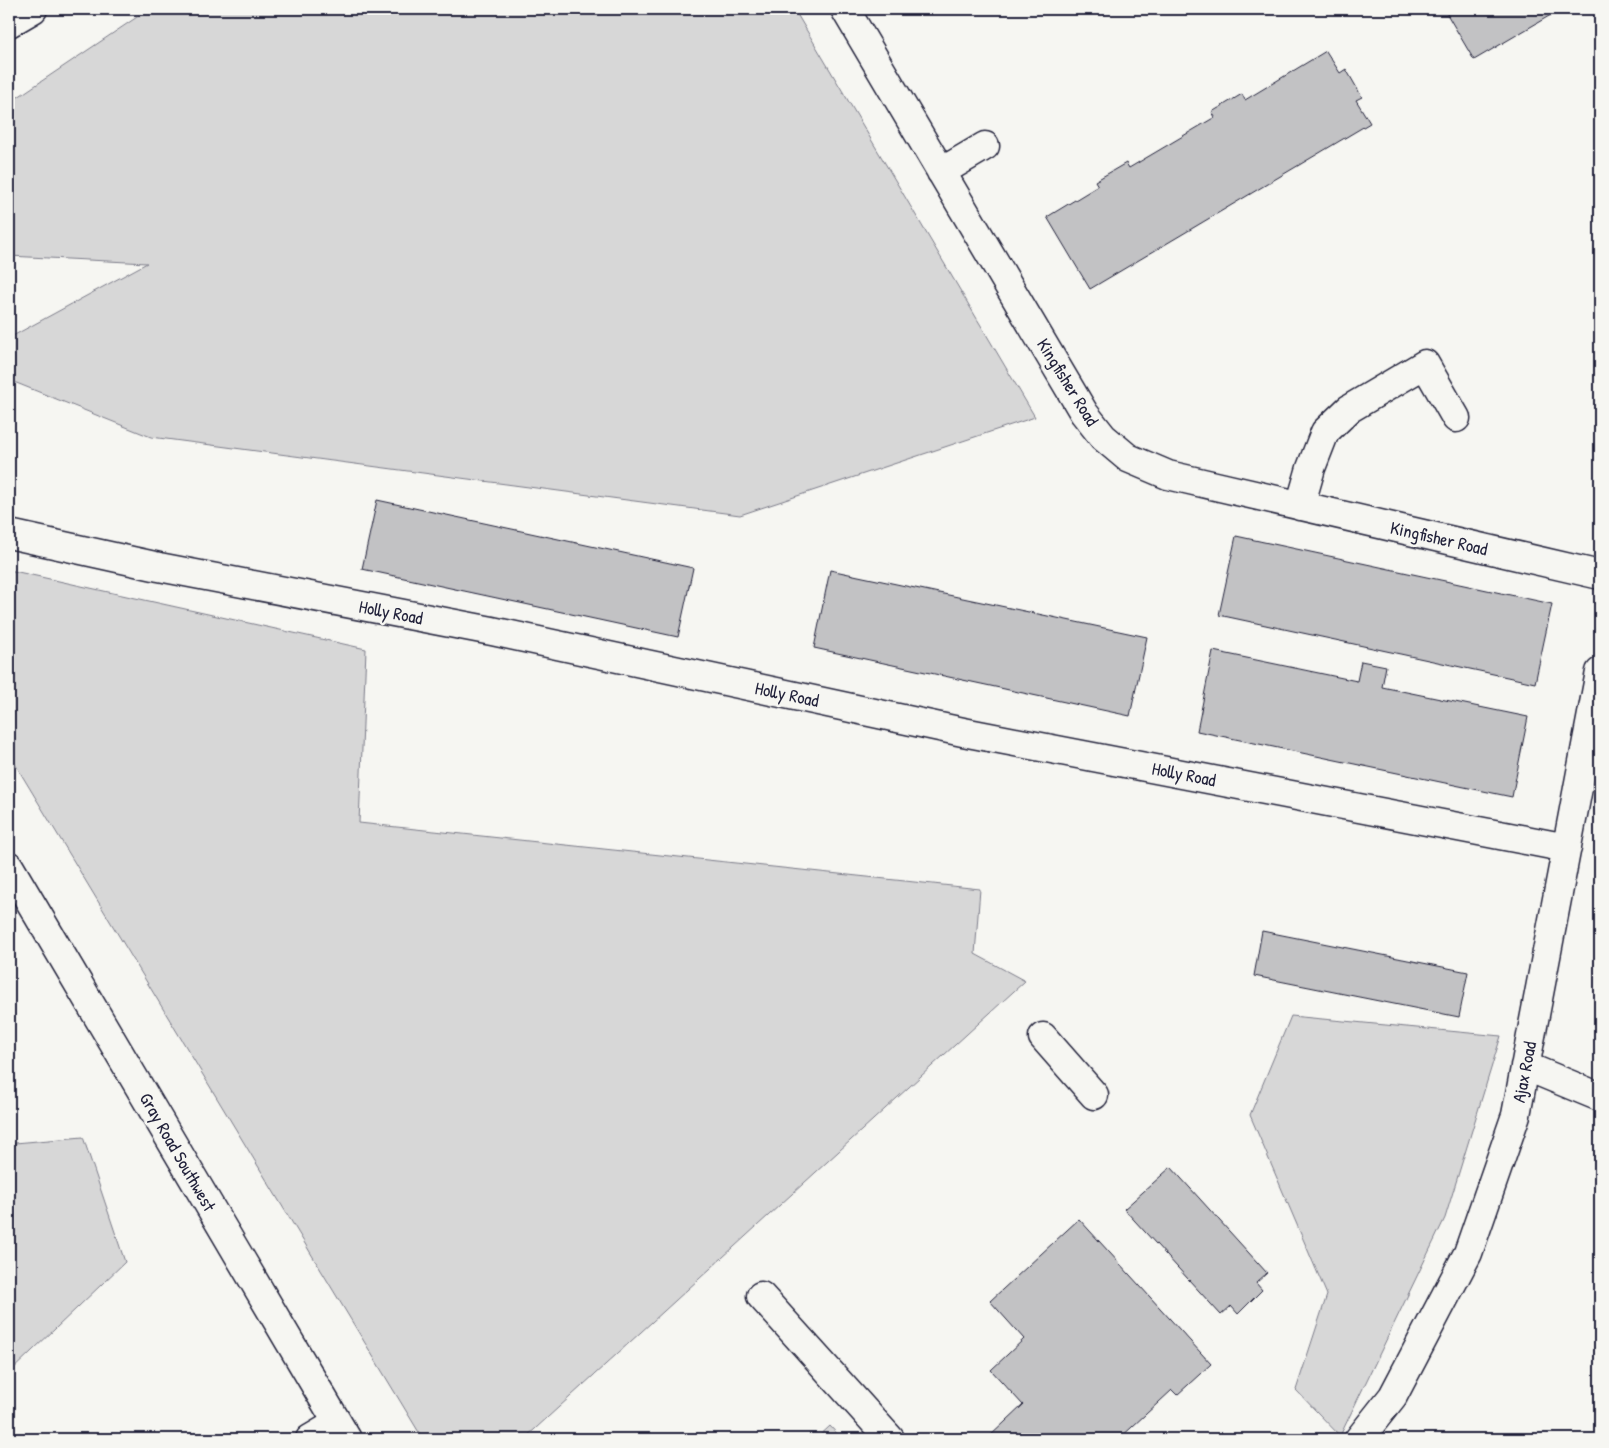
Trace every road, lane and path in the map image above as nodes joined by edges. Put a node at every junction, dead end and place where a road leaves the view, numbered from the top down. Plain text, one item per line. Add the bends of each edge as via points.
1 (33, 9) edge
2 (857, 13) edge
3 (9, 23) edge
4 (985, 146) dead end
5 (941, 172) junction
6 (1456, 418) dead end
7 (1300, 506) junction
8 (9, 534) edge
9 (1600, 575) edge
10 (1600, 672) edge
11 (1567, 848) junction
12 (9, 866) edge
13 (1043, 1036) dead end
14 (1525, 1066) junction
15 (1094, 1095) dead end
16 (1600, 1097) edge
17 (761, 1296) dead end
18 (342, 1431) edge
19 (310, 1439) edge
20 (890, 1439) edge
21 (1359, 1439) edge

1 - 3 street
2 - 5 street, Kingfisher Road
4 - 5 street
5 - 7 street, Kingfisher Road via 1084,413 1103,437 1128,458 1168,475
6 - 7 street via 1425,364 1349,409 1326,432
7 - 9 street, Kingfisher Road
8 - 11 street, Holly Road via 159,568 492,631 963,732
10 - 11 street, Ajax Road
11 - 14 street, Ajax Road
12 - 18 street, Gray Road Southwest
13 - 15 street
14 - 16 street
14 - 21 street, Ajax Road via 1516,1115 1468,1253 1394,1396
17 - 20 street
18 - 19 street

